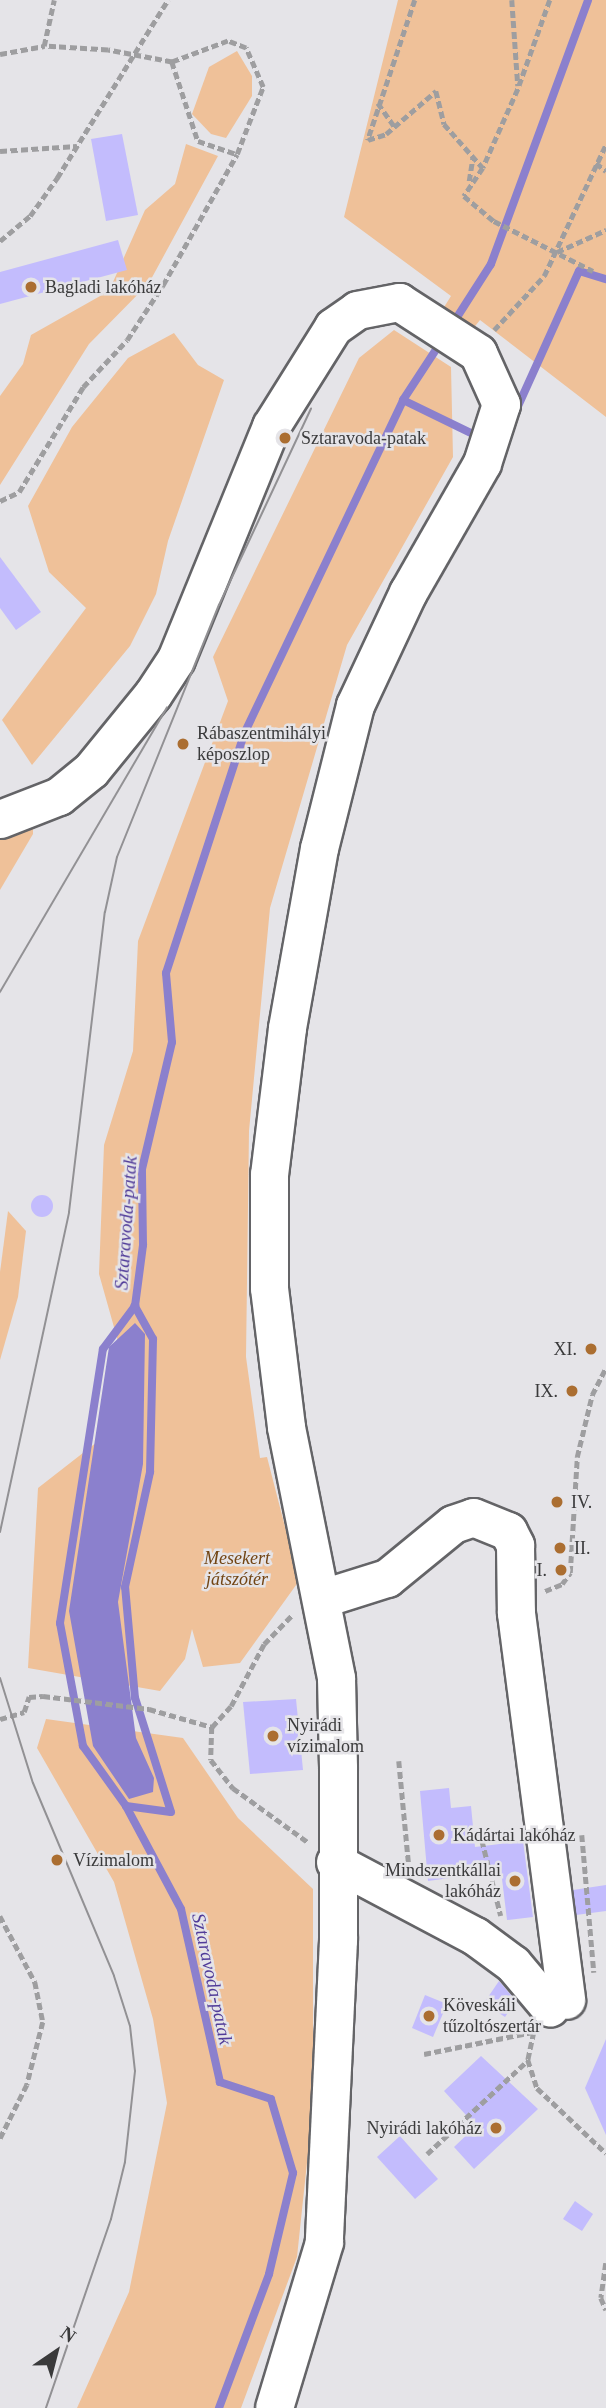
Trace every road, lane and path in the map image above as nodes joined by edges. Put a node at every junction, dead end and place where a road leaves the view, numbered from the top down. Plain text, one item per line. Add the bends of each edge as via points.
1 (54, 0) edge
2 (168, 0) edge
3 (415, 0) edge
4 (512, 0) edge
5 (550, 0) edge
6 (44, 46) junction
7 (133, 53) junction
8 (0, 54) edge
9 (172, 62) junction
10 (518, 89) junction
11 (378, 103) junction
12 (395, 127) junction
13 (606, 144) edge
14 (78, 146) junction
15 (0, 151) edge
16 (237, 154) junction
17 (473, 156) junction
18 (596, 163) junction
19 (483, 168) junction
20 (606, 171) edge
21 (469, 182) junction
22 (606, 230) edge
23 (0, 241) edge
24 (556, 252) junction
25 (593, 271) dead end
26 (478, 354) junction
27 (0, 501) edge
28 (0, 819) edge
29 (606, 1368) edge
30 (570, 1573) dead end
31 (323, 1598) junction
32 (0, 1719) edge
33 (212, 1727) junction
34 (398, 1761) dead end
35 (482, 1840) dead end
36 (335, 1862) junction
37 (413, 1903) junction
38 (0, 1916) edge
39 (513, 1964) junction
40 (550, 2013) junction
41 (424, 2054) dead end
42 (528, 2060) dead end
43 (537, 2088) dead end
44 (0, 2139) edge
45 (606, 2153) edge
46 (427, 2154) dead end
47 (606, 2263) edge
48 (606, 2310) edge
49 (274, 2408) edge

1 - 6 path
2 - 7 path
3 - 11 path
4 - 10 path
5 - 10 path
6 - 7 path
6 - 8 path
7 - 9 path
7 - 14 path
9 - 16 path via 198,141
9 - 16 path via 228,41 246,48 263,87
10 - 19 path
11 - 12 path
11 - 12 path via 368,140
12 - 17 path via 436,91 444,124
13 - 18 path
14 - 15 path
14 - 23 path via 30,216
16 - 27 path via 127,340 83,387 19,492
17 - 19 path
17 - 21 path
18 - 20 path
18 - 24 path
19 - 21 path
21 - 24 path via 464,195 470,205
22 - 24 path
24 - 25 path
24 - 26 path via 544,276
26 - 28 lane via 399,302 357,310 333,327 271,426 176,659 153,694 91,770 59,796
26 - 31 lane via 501,404 482,463 408,592 355,705 319,848 282,1068 269,1174 269,1288 286,1427
29 - 30 path via 592,1395 577,1457
31 - 33 path via 305,1603 264,1644 231,1706
31 - 36 lane via 336,1678
31 - 40 lane via 387,1578 453,1524 472,1517 508,1531 515,1545 516,1613
32 - 33 path via 24,1712 29,1697 43,1696 149,1709
33 - 36 path via 211,1760 233,1788
34 - 37 path
35 - 39 path
36 - 37 lane
36 - 49 lane via 338,1940 324,2242
37 - 39 lane
38 - 44 path via 34,1982 43,2022 27,2085
39 - 40 lane
40 - 41 path
42 - 46 path
43 - 45 path
47 - 48 path via 601,2298

